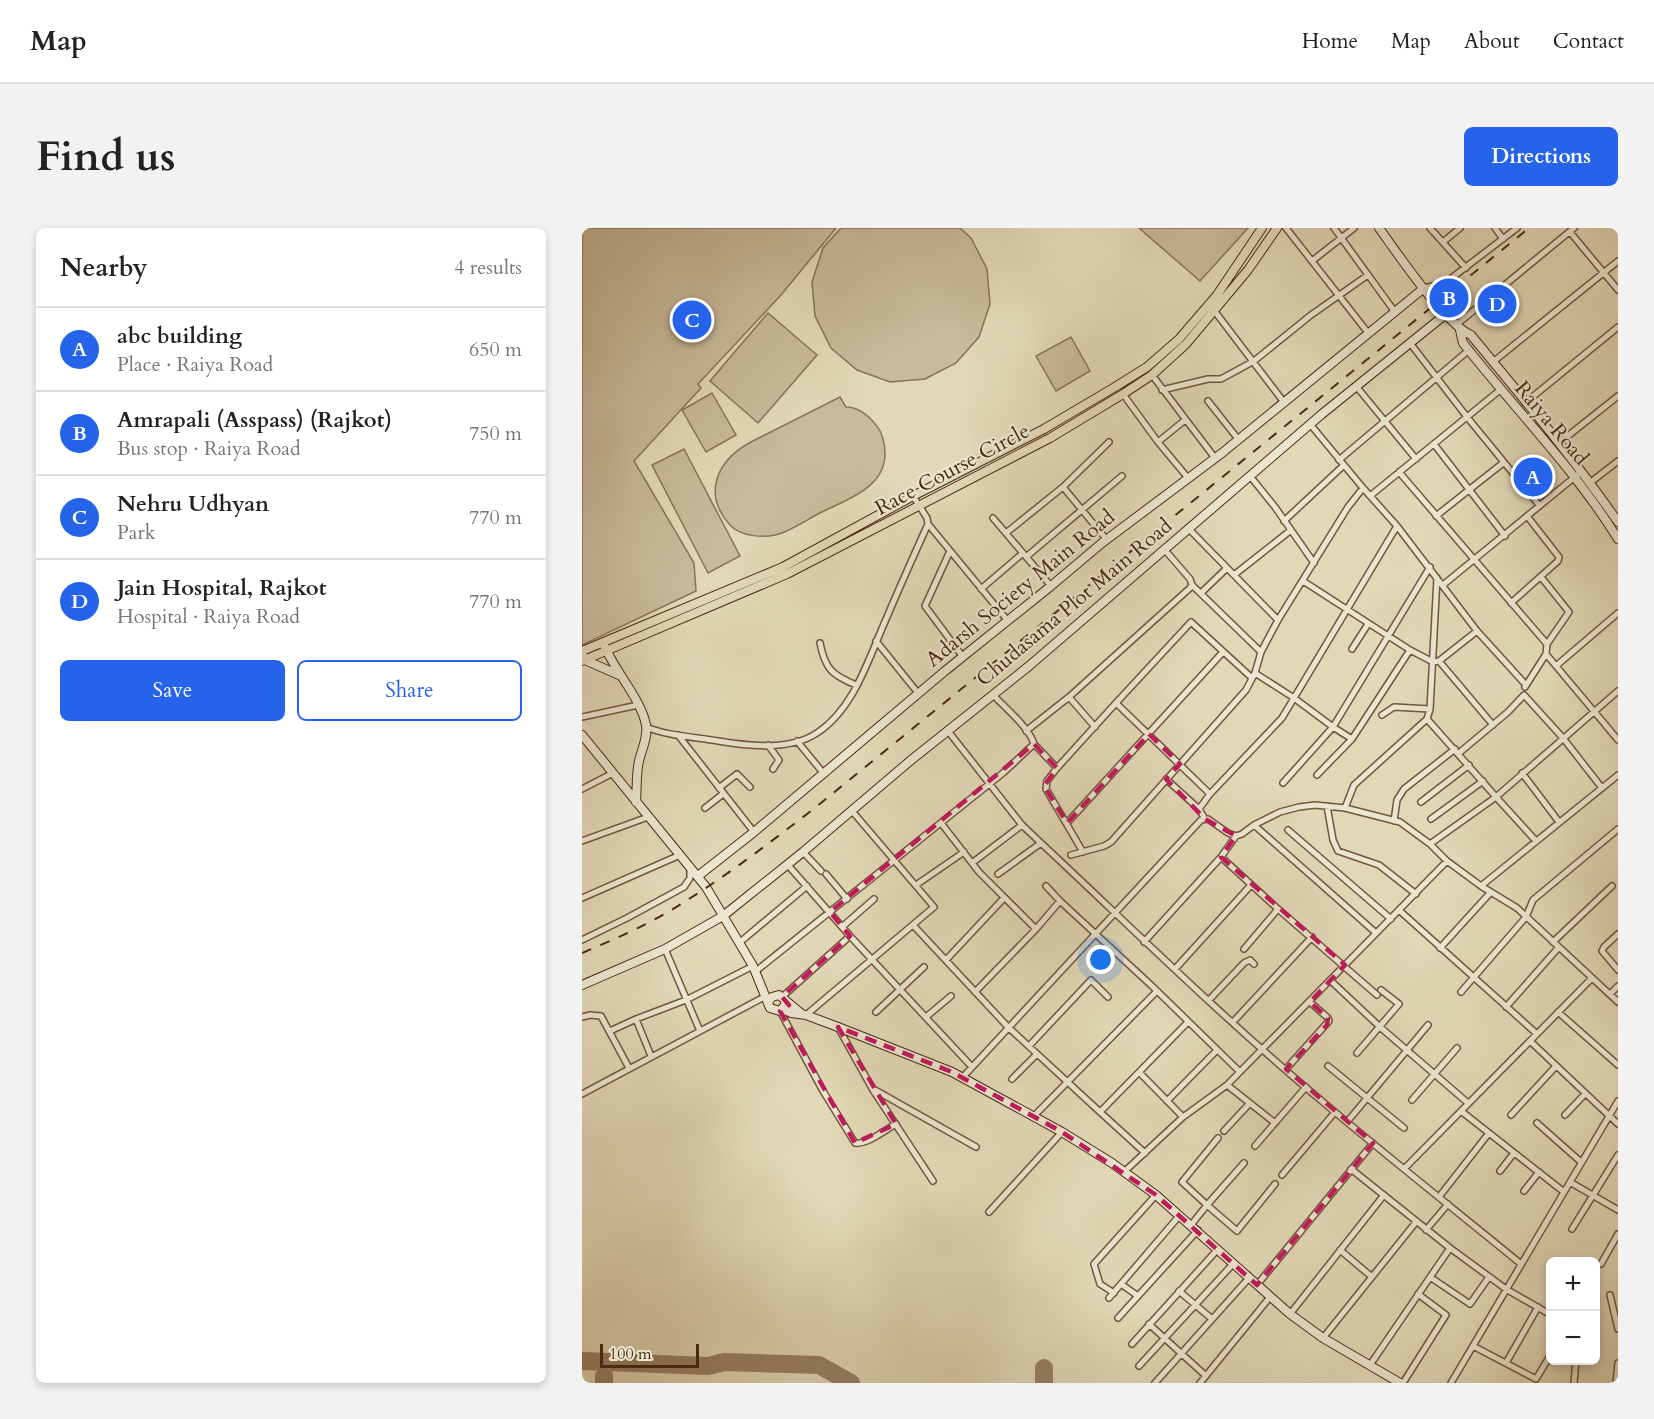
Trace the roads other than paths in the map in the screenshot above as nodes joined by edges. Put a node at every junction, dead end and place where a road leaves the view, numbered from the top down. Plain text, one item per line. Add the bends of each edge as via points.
1 (1262, 228) edge
2 (1277, 228) edge
3 (1286, 228) edge
4 (1334, 228) edge
5 (1354, 228) edge
6 (1379, 228) edge
7 (1430, 228) edge
8 (1460, 228) edge
9 (1495, 228) edge
10 (1517, 228) edge
11 (1572, 230) edge
12 (1342, 238) junction
13 (1503, 239) junction
14 (1443, 242) junction
15 (1312, 261) junction
16 (1618, 261) edge
17 (1466, 267) junction
18 (1604, 272) junction
19 (1368, 275) junction
20 (1424, 288) junction
21 (1618, 290) edge
22 (1340, 297) junction
23 (1212, 308) junction
24 (1395, 312) junction
25 (1446, 314) junction
26 (1618, 327) edge
27 (1458, 328) junction
28 (1369, 334) junction
29 (1410, 343) junction
30 (1469, 350) junction
31 (1254, 362) junction
32 (1493, 362) junction
33 (1152, 375) junction
34 (1436, 378) junction
35 (1356, 386) junction
36 (1162, 390) junction
37 (1500, 390) junction
38 (1123, 394) junction
39 (1618, 396) edge
40 (1208, 401) dead end
41 (1283, 401) junction
42 (1525, 403) junction
43 (1467, 417) junction
44 (1185, 420) junction
45 (1384, 420) junction
46 (1310, 424) junction
47 (1238, 439) junction
48 (1109, 442) dead end
49 (1158, 442) junction
50 (1559, 443) junction
51 (1434, 444) junction
52 (1215, 458) junction
53 (1416, 459) junction
54 (1618, 461) edge
55 (1342, 463) junction
56 (1503, 463) junction
57 (1582, 471) junction
58 (1399, 472) junction
59 (1122, 476) dead end
60 (1250, 476) junction
61 (1574, 477) junction
62 (1188, 478) junction
63 (1591, 482) junction
64 (1063, 487) junction
65 (1363, 488) junction
66 (1469, 490) junction
67 (913, 496) junction
68 (1370, 496) junction
69 (1539, 505) junction
70 (919, 507) junction
71 (1082, 510) junction
72 (1436, 516) junction
73 (1527, 516) junction
74 (993, 518) dead end
75 (1284, 520) junction
76 (1618, 522) edge
77 (928, 524) junction
78 (1397, 526) junction
79 (1188, 528) junction
80 (1291, 530) junction
81 (1006, 533) junction
82 (1505, 536) junction
83 (1618, 539) edge
84 (1107, 540) junction
85 (1164, 549) junction
86 (950, 551) junction
87 (1024, 555) junction
88 (1474, 560) junction
89 (1314, 563) junction
90 (1430, 567) junction
91 (1227, 568) junction
92 (1234, 575) junction
93 (1541, 576) junction
94 (1437, 578) junction
95 (1303, 580) junction
96 (1192, 585) junction
97 (1443, 585) junction
98 (1052, 586) junction
99 (981, 589) junction
100 (1201, 593) junction
101 (1511, 603) junction
102 (1345, 609) junction
103 (1617, 617) edge
104 (1278, 620) junction
105 (1008, 621) junction
106 (1368, 624) junction
107 (1477, 631) junction
108 (1388, 636) junction
109 (876, 641) junction
110 (603, 642) junction
111 (820, 643) dead end
112 (1547, 644) junction
113 (1352, 650) dead end
114 (1410, 650) junction
115 (607, 652) junction
116 (1223, 652) junction
117 (1261, 652) junction
118 (1546, 654) junction
119 (584, 655) edge
120 (963, 657) junction
121 (1436, 662) junction
122 (1556, 666) junction
123 (619, 675) junction
124 (1253, 675) junction
125 (856, 685) junction
126 (1526, 685) junction
127 (1618, 691) edge
128 (918, 693) junction
129 (993, 695) junction
130 (1524, 695) junction
131 (1069, 697) junction
132 (1294, 698) junction
133 (1116, 703) junction
134 (638, 705) junction
135 (1430, 709) junction
136 (1593, 712) junction
137 (1382, 715) dead end
138 (582, 717) edge
139 (1427, 719) junction
140 (1493, 724) junction
141 (646, 727) junction
142 (1095, 727) junction
143 (1333, 727) junction
144 (948, 731) junction
145 (1026, 731) junction
146 (1149, 734) junction
147 (582, 735) edge
148 (678, 735) junction
149 (1563, 738) junction
150 (1352, 740) junction
151 (1618, 740) edge
152 (797, 741) junction
153 (1034, 744) junction
154 (768, 745) junction
155 (591, 746) junction
156 (582, 749) edge
157 (1457, 751) junction
158 (1180, 764) junction
159 (1469, 765) junction
160 (1057, 768) junction
161 (773, 769) dead end
162 (613, 773) junction
163 (1522, 773) junction
164 (824, 774) junction
165 (1317, 775) dead end
166 (1618, 775) edge
167 (1166, 779) junction
168 (1483, 781) junction
169 (1283, 783) dead end
170 (989, 784) junction
171 (750, 787) dead end
172 (1602, 788) junction
173 (582, 789) edge
174 (721, 791) junction
175 (1210, 794) junction
176 (1496, 796) junction
177 (636, 802) junction
178 (1420, 802) dead end
179 (1327, 806) junction
180 (705, 808) dead end
181 (1199, 808) junction
182 (1345, 808) junction
183 (852, 811) junction
184 (648, 817) junction
185 (1205, 819) junction
186 (1431, 819) dead end
187 (1394, 821) junction
188 (1559, 822) junction
189 (941, 823) junction
190 (1067, 823) junction
191 (1022, 825) junction
192 (1254, 825) junction
193 (1618, 829) edge
194 (1288, 830) dead end
195 (754, 832) junction
196 (1236, 836) junction
197 (582, 841) edge
198 (1536, 841) junction
199 (1041, 843) junction
200 (1430, 844) junction
201 (803, 852) junction
202 (964, 852) junction
203 (1083, 852) junction
204 (680, 855) junction
205 (1071, 855) dead end
206 (1221, 857) junction
207 (894, 861) junction
208 (1447, 861) junction
209 (972, 862) junction
210 (784, 867) junction
211 (690, 868) junction
212 (998, 874) dead end
213 (698, 876) junction
214 (916, 885) junction
215 (1251, 885) junction
216 (807, 886) junction
217 (1046, 886) dead end
218 (1481, 886) junction
219 (1612, 886) dead end
220 (1491, 892) junction
221 (1416, 894) junction
222 (582, 898) edge
223 (847, 898) junction
224 (1005, 898) junction
225 (874, 899) dead end
226 (1060, 902) junction
227 (1278, 909) junction
228 (1400, 911) junction
229 (830, 912) junction
230 (1115, 912) junction
231 (723, 916) junction
232 (1526, 917) junction
233 (1391, 919) junction
234 (913, 925) junction
235 (843, 927) junction
236 (1036, 929) junction
237 (1376, 933) junction
238 (1094, 934) junction
239 (1618, 934) edge
240 (850, 936) junction
241 (1312, 937) junction
242 (582, 940) edge
243 (1144, 942) junction
244 (1553, 942) junction
245 (739, 943) junction
246 (1440, 948) junction
247 (1559, 948) junction
248 (665, 949) junction
249 (1244, 949) dead end
250 (873, 960) junction
251 (946, 960) junction
252 (1254, 964) dead end
253 (1345, 965) junction
254 (924, 967) dead end
255 (1174, 969) junction
256 (1618, 970) edge
257 (756, 971) junction
258 (1474, 978) junction
259 (1592, 978) junction
260 (1330, 980) junction
261 (582, 985) edge
262 (1618, 986) edge
263 (900, 989) junction
264 (1157, 991) junction
265 (975, 992) junction
266 (1461, 992) dead end
267 (1610, 994) junction
268 (951, 996) dead end
269 (1108, 997) dead end
270 (767, 999) junction
271 (686, 1000) junction
272 (1209, 1000) junction
273 (781, 1002) junction
274 (1310, 1002) junction
275 (1618, 1002) edge
276 (1506, 1007) junction
277 (876, 1012) dead end
278 (1558, 1012) junction
279 (805, 1015) junction
280 (582, 1017) edge
281 (926, 1017) junction
282 (636, 1019) junction
283 (1188, 1022) junction
284 (1233, 1022) junction
285 (1428, 1025) dead end
286 (838, 1027) junction
287 (1008, 1027) junction
288 (1380, 1027) junction
289 (610, 1031) junction
290 (700, 1031) junction
291 (1537, 1034) junction
292 (1530, 1041) junction
293 (1029, 1046) junction
294 (1457, 1048) dead end
295 (1263, 1049) junction
296 (1217, 1050) junction
297 (1407, 1051) junction
298 (1357, 1053) dead end
299 (1037, 1054) junction
300 (651, 1056) junction
301 (1618, 1065) edge
302 (1328, 1066) dead end
303 (1556, 1066) junction
304 (972, 1067) junction
305 (629, 1068) junction
306 (1286, 1069) junction
307 (1139, 1072) junction
308 (1240, 1072) junction
309 (1435, 1074) junction
310 (962, 1078) junction
311 (1012, 1080) dead end
312 (1068, 1083) junction
313 (1227, 1085) junction
314 (1306, 1087) junction
315 (873, 1090) junction
316 (582, 1094) edge
317 (1585, 1094) junction
318 (1367, 1098) junction
319 (1412, 1100) dead end
320 (1167, 1101) junction
321 (1618, 1101) edge
322 (1250, 1103) junction
323 (1468, 1103) junction
324 (1461, 1111) junction
325 (1100, 1112) junction
326 (1335, 1112) junction
327 (1511, 1115) dead end
328 (1565, 1115) dead end
329 (1609, 1116) junction
330 (1033, 1117) junction
331 (1183, 1117) junction
332 (1347, 1122) junction
333 (1275, 1123) junction
334 (1537, 1123) dead end
335 (896, 1124) junction
336 (1618, 1124) edge
337 (1404, 1128) dead end
338 (1224, 1131) dead end
339 (1062, 1132) junction
340 (1489, 1133) junction
341 (1218, 1138) dead end
342 (1373, 1143) junction
343 (1255, 1146) dead end
344 (976, 1147) dead end
345 (1145, 1153) junction
346 (1514, 1153) junction
347 (1618, 1155) edge
348 (1581, 1162) junction
349 (1244, 1163) dead end
350 (1404, 1168) junction
351 (1351, 1169) junction
352 (1500, 1171) dead end
353 (1124, 1172) junction
354 (1539, 1173) junction
355 (1282, 1175) dead end
356 (933, 1181) dead end
357 (1570, 1182) junction
358 (1275, 1184) dead end
359 (1524, 1191) dead end
360 (1563, 1192) junction
361 (1156, 1196) junction
362 (1384, 1196) junction
363 (1594, 1196) junction
364 (1439, 1197) junction
365 (1448, 1204) junction
366 (1208, 1205) junction
367 (1618, 1210) edge
368 (989, 1212) dead end
369 (1180, 1215) junction
370 (1416, 1222) junction
371 (1194, 1228) junction
372 (1572, 1229) dead end
373 (1426, 1230) junction
374 (1618, 1234) edge
375 (1449, 1248) junction
376 (1218, 1249) junction
377 (1340, 1250) junction
378 (1233, 1264) junction
379 (1521, 1264) junction
380 (1602, 1264) dead end
381 (1372, 1277) junction
382 (1430, 1277) junction
383 (1489, 1277) junction
384 (1249, 1278) junction
385 (1121, 1284) junction
386 (1257, 1285) junction
387 (1506, 1289) junction
388 (1179, 1291) junction
389 (1114, 1293) junction
390 (1418, 1294) junction
391 (1610, 1295) dead end
392 (1138, 1296) junction
393 (1270, 1297) junction
394 (1109, 1298) dead end
395 (1195, 1305) junction
396 (1538, 1307) junction
397 (1546, 1312) edge
398 (1290, 1314) junction
399 (1119, 1318) dead end
400 (1212, 1319) junction
401 (1149, 1324) junction
402 (1618, 1329) edge
403 (1164, 1338) junction
404 (1323, 1338) junction
405 (1132, 1344) dead end
406 (1473, 1346) junction
407 (1181, 1355) junction
408 (1546, 1362) edge
409 (1506, 1363) junction
410 (1618, 1364) edge
411 (1370, 1365) junction
412 (1576, 1365) edge
413 (1139, 1366) dead end
414 (1206, 1376) junction
415 (1155, 1383) edge
416 (1200, 1383) edge
417 (1401, 1383) edge
418 (1451, 1383) edge
419 (1574, 1383) edge
420 (1616, 1383) edge

1 - 23 main road, Race Course Circle
2 - 23 main road, Race Course Circle via 1248,270
3 - 15 street
4 - 12 street
5 - 12 street
6 - 20 street, Raiya Road
7 - 14 street
8 - 14 street
9 - 13 street
10 - 13 street
11 - 18 street
11 - 27 street
12 - 15 street
12 - 19 street
13 - 17 street
14 - 17 street
15 - 22 street
16 - 18 street
17 - 20 street via 1445,283
18 - 21 street
18 - 32 street
19 - 22 street
19 - 24 street
20 - 24 street, Adarsh Society Main Road
20 - 25 street, Raiya Road
22 - 28 street
22 - 31 street via 1311,315
23 - 31 street
23 - 33 main road, Race Course Circle via 1186,344
23 - 67 main road, Race Course Circle via 1147,367 1044,429
24 - 28 street, Adarsh Society Main Road
25 - 27 street, Raiya Road
25 - 29 street, Chudasama Plot Main Road
26 - 42 street
27 - 30 street, Raiya Road
27 - 32 street, Raiya Road via 1471,335
28 - 41 street, Adarsh Society Main Road
29 - 34 street
29 - 35 street, Chudasama Plot Main Road
30 - 34 street
30 - 37 street, Raiya Road
31 - 36 street via 1221,379
31 - 41 street
32 - 42 street, Raiya Road
33 - 36 street
33 - 38 main road, Race Course Circle
34 - 43 street
34 - 45 street
35 - 45 street
35 - 46 street, Chudasama Plot Main Road
36 - 44 street
37 - 43 street
37 - 61 street, Raiya Road
38 - 49 street
38 - 70 main road, Race Course Circle via 1050,438
39 - 50 street
40 - 47 street
41 - 47 street, Adarsh Society Main Road
42 - 50 street, Raiya Road
43 - 51 street
43 - 56 street
44 - 49 street
44 - 52 street
45 - 53 street
45 - 55 street
46 - 55 street
46 - 60 street, Chudasama Plot Main Road
47 - 52 street, Adarsh Society Main Road
48 - 64 street
49 - 62 street
50 - 57 street, Raiya Road
51 - 53 street
51 - 66 street
52 - 62 street, Adarsh Society Main Road
53 - 58 street
54 - 63 street
55 - 65 street
55 - 75 street
56 - 66 street
56 - 69 street
57 - 61 street
57 - 63 street, Raiya Road
58 - 68 street
58 - 72 street
59 - 71 street
60 - 75 street
60 - 79 street, Chudasama Plot Main Road
61 - 69 street
61 - 83 street, Raiya Road
62 - 84 street, Adarsh Society Main Road
63 - 76 street, Raiya Road
64 - 71 street
64 - 81 street
65 - 68 street
65 - 89 street
66 - 72 street
66 - 82 street
67 - 70 street
67 - 110 main road, Race Course Circle via 783,567
68 - 78 street
69 - 73 street
70 - 77 street
70 - 115 main road, Race Course Circle via 787,574
71 - 84 street
71 - 87 street
72 - 88 street
73 - 82 street
73 - 93 street via 1559,557
74 - 81 street
75 - 80 street
77 - 86 street
77 - 109 street
78 - 90 street
78 - 102 street
79 - 85 street, Chudasama Plot Main Road
79 - 91 street
80 - 89 street
80 - 92 street
81 - 87 street
82 - 88 street
84 - 98 street, Adarsh Society Main Road
85 - 96 street
85 - 129 street, Chudasama Plot Main Road
86 - 99 street
86 - 120 street via 925,606
87 - 98 street
87 - 99 street
88 - 97 street
88 - 101 street
89 - 95 street
90 - 94 street
90 - 108 street
91 - 92 street
91 - 100 street
92 - 104 street
93 - 101 street
93 - 112 street via 1569,612
94 - 97 street
94 - 121 street
95 - 102 street
95 - 104 street
96 - 100 street
96 - 131 street
97 - 107 street
98 - 105 street, Adarsh Society Main Road
99 - 105 street
100 - 117 street
101 - 112 street
102 - 106 street
102 - 132 street
103 - 122 street
104 - 117 street
105 - 120 street, Adarsh Society Main Road
106 - 108 street
106 - 113 street
107 - 121 street
107 - 126 street
108 - 114 street
108 - 143 street
109 - 125 street
109 - 128 street
110 - 115 street
110 - 119 main road, Race Course Circle
111 - 125 street via 828,668
112 - 118 street
114 - 121 street
114 - 150 street
115 - 119 main road, Race Course Circle
115 - 123 street
116 - 124 street
116 - 133 street via 1191,622
116 - 146 street
117 - 124 street
118 - 122 street
118 - 126 street
119 - 123 street
120 - 128 street, Adarsh Society Main Road
121 - 135 street
121 - 140 street
122 - 136 street
123 - 134 street
124 - 132 street
124 - 158 street via 1246,690
125 - 152 street via 837,717 816,735
126 - 130 street
127 - 136 street
128 - 164 street, Adarsh Society Main Road
129 - 144 street, Chudasama Plot Main Road
129 - 145 street
130 - 140 street
130 - 149 street
131 - 142 street
131 - 145 street
132 - 143 street
132 - 175 street via 1282,718
133 - 142 street
133 - 146 street
134 - 138 street
134 - 141 street
135 - 137 street via 1394,707
135 - 139 street
136 - 149 street
136 - 151 street
139 - 157 street
139 - 182 street via 1354,785
140 - 157 street
141 - 148 street
141 - 177 street
142 - 160 street
143 - 150 street
143 - 169 street
144 - 170 street
144 - 183 street, Chudasama Plot Main Road
145 - 153 street
146 - 158 street
146 - 190 street
147 - 155 street
148 - 154 street
148 - 174 street
149 - 163 street
149 - 172 street
150 - 165 street
152 - 154 street
152 - 164 street
153 - 160 street
153 - 170 street
154 - 161 street via 779,760
155 - 156 street
155 - 162 street
157 - 159 street
157 - 187 street via 1404,789 1397,800
158 - 167 street
158 - 175 street
159 - 168 street
159 - 178 street
160 - 190 street via 1046,789
162 - 173 street
162 - 177 street
163 - 176 street
163 - 188 street
164 - 195 street, Adarsh Society Main Road
166 - 172 street
167 - 181 street
167 - 203 street via 1111,842
168 - 176 street
168 - 186 street
170 - 189 street
170 - 191 street
171 - 174 street via 737,774
172 - 188 street
174 - 180 street
174 - 195 street
175 - 181 street
176 - 198 street
176 - 200 street
177 - 184 street
179 - 182 street
179 - 192 street via 1299,807
179 - 221 street via 1338,851 1379,865
181 - 185 street
182 - 187 street
183 - 201 street, Chudasama Plot Main Road
183 - 207 street
184 - 197 street
184 - 204 street
185 - 196 street
185 - 230 street
187 - 200 street
188 - 198 street
189 - 202 street
189 - 207 street
190 - 203 street
191 - 199 street
191 - 209 street
192 - 196 street
192 - 237 street
193 - 232 street via 1533,900
194 - 233 street
195 - 213 street, Adarsh Society Main Road
196 - 206 street
198 - 218 street
199 - 212 street
199 - 230 street
200 - 208 street
201 - 210 street, Chudasama Plot Main Road
201 - 223 street
202 - 209 street
202 - 214 street
203 - 205 street
204 - 211 street
204 - 222 street
206 - 215 street
206 - 243 street
207 - 214 street
207 - 223 street
208 - 218 street
208 - 221 street
209 - 224 street
210 - 216 street
210 - 231 street, Chudasama Plot Main Road
211 - 213 street
211 - 242 street via 690,878 684,887
213 - 231 street
214 - 234 street via 934,907
215 - 227 street
215 - 255 street
216 - 229 street
216 - 245 street
217 - 226 street
218 - 220 street
219 - 244 street
220 - 232 street
220 - 246 street
221 - 228 street
223 - 229 street
224 - 236 street
224 - 251 street
225 - 235 street
226 - 236 street
226 - 238 street
227 - 241 street
227 - 249 street
228 - 233 street
228 - 246 street
229 - 235 street
229 - 257 street
230 - 238 street
230 - 243 street
231 - 245 street
231 - 248 street, Chudasama Plot Main Road
232 - 244 street
232 - 258 street
233 - 237 street
234 - 250 street
234 - 251 street
235 - 240 street
236 - 265 street
237 - 253 street
238 - 264 street
238 - 287 street
239 - 256 street via 1602,951
240 - 250 street
240 - 273 street
241 - 253 street
241 - 284 street
243 - 255 street
244 - 247 street
245 - 257 street
246 - 258 street
247 - 259 street
247 - 276 street
248 - 261 street, Chudasama Plot Main Road
248 - 271 street
250 - 263 street
250 - 279 street
251 - 265 street
252 - 272 street via 1250,960 1244,963
253 - 260 street
253 - 288 street via 1399,1004
254 - 263 street
255 - 272 street
257 - 270 street
257 - 271 street
257 - 273 street
258 - 266 street
258 - 276 street
259 - 267 street
259 - 278 street
260 - 274 street
260 - 288 street
262 - 267 street
263 - 277 street
263 - 281 street
264 - 283 street
264 - 312 street
265 - 287 street
267 - 275 street
268 - 281 street
269 - 293 street via 1091,980
270 - 273 street
270 - 273 street via 773,1010
270 - 290 street
271 - 282 street
271 - 290 street
272 - 284 street
273 - 279 street
273 - 335 street via 823,1091 855,1143 867,1141
274 - 295 street
274 - 306 street via 1329,1021
276 - 291 street
278 - 291 street
278 - 301 street
279 - 286 street
280 - 289 street via 597,1014
281 - 304 street
282 - 289 street
282 - 300 street
283 - 296 street
283 - 307 street
284 - 295 street
285 - 297 street
286 - 310 street
286 - 315 street
287 - 293 street
287 - 304 street
288 - 297 street
288 - 298 street
289 - 305 street
290 - 300 street
291 - 292 street
292 - 303 street
292 - 323 street
293 - 299 street
294 - 309 street
295 - 306 street
295 - 308 street
296 - 308 street
296 - 320 street
297 - 309 street
297 - 318 street
299 - 311 street
299 - 312 street
300 - 305 street
302 - 318 street
303 - 317 street
303 - 327 street
304 - 310 street
305 - 316 street
306 - 314 street
307 - 320 street
307 - 325 street
308 - 313 street
309 - 319 street
309 - 323 street
310 - 330 street
312 - 325 street
312 - 330 street
313 - 322 street
313 - 331 street
314 - 326 street
314 - 333 street
315 - 335 street
315 - 344 street
317 - 328 street
317 - 329 street
318 - 332 street
318 - 337 street
320 - 331 street
321 - 329 street
322 - 333 street
322 - 338 street
323 - 324 street
324 - 340 street
324 - 350 street
325 - 345 street
326 - 332 street
326 - 355 street
329 - 336 street
329 - 348 street
330 - 339 street
331 - 345 street
332 - 342 street
333 - 343 street
334 - 348 street
335 - 356 street
339 - 353 street
339 - 368 street
340 - 346 street
340 - 364 street
341 - 366 street via 1182,1182
342 - 350 street
342 - 351 street
345 - 353 street
346 - 352 street
346 - 354 street
347 - 363 street
348 - 357 street
349 - 366 street
350 - 364 street
351 - 362 street
351 - 386 street
353 - 361 street
354 - 359 street
354 - 360 street
357 - 360 street
357 - 363 street
358 - 366 street via 1237,1231
360 - 379 street
361 - 369 street
361 - 389 street via 1094,1264 1100,1284
362 - 370 street
362 - 377 street
363 - 367 street
363 - 372 street
364 - 365 street
365 - 373 street
365 - 379 street
366 - 371 street
369 - 371 street
369 - 385 street
370 - 373 street
370 - 381 street
371 - 376 street
371 - 392 street
373 - 375 street
374 - 380 street
375 - 382 street
375 - 383 street
376 - 378 street
376 - 388 street
377 - 381 street
377 - 398 street
378 - 384 street
378 - 395 street
379 - 387 street
381 - 404 street
382 - 383 street via 1470,1304
382 - 390 street
383 - 387 street
384 - 386 street
384 - 400 street
385 - 389 street
385 - 392 street
386 - 393 street
387 - 396 street
387 - 406 street
388 - 395 street
388 - 401 street
389 - 394 street
390 - 411 street
390 - 417 street via 1446,1315
391 - 402 street
392 - 399 street
393 - 398 street
393 - 414 street
395 - 400 street
395 - 403 street
396 - 397 street
396 - 409 street
398 - 404 street
400 - 407 street
401 - 403 street
401 - 405 street
403 - 407 street
403 - 413 street
404 - 411 street
406 - 409 street
406 - 418 street
407 - 414 street
407 - 415 street
408 - 409 street via 1536,1379
410 - 420 street
411 - 417 street
412 - 419 street
414 - 416 street

